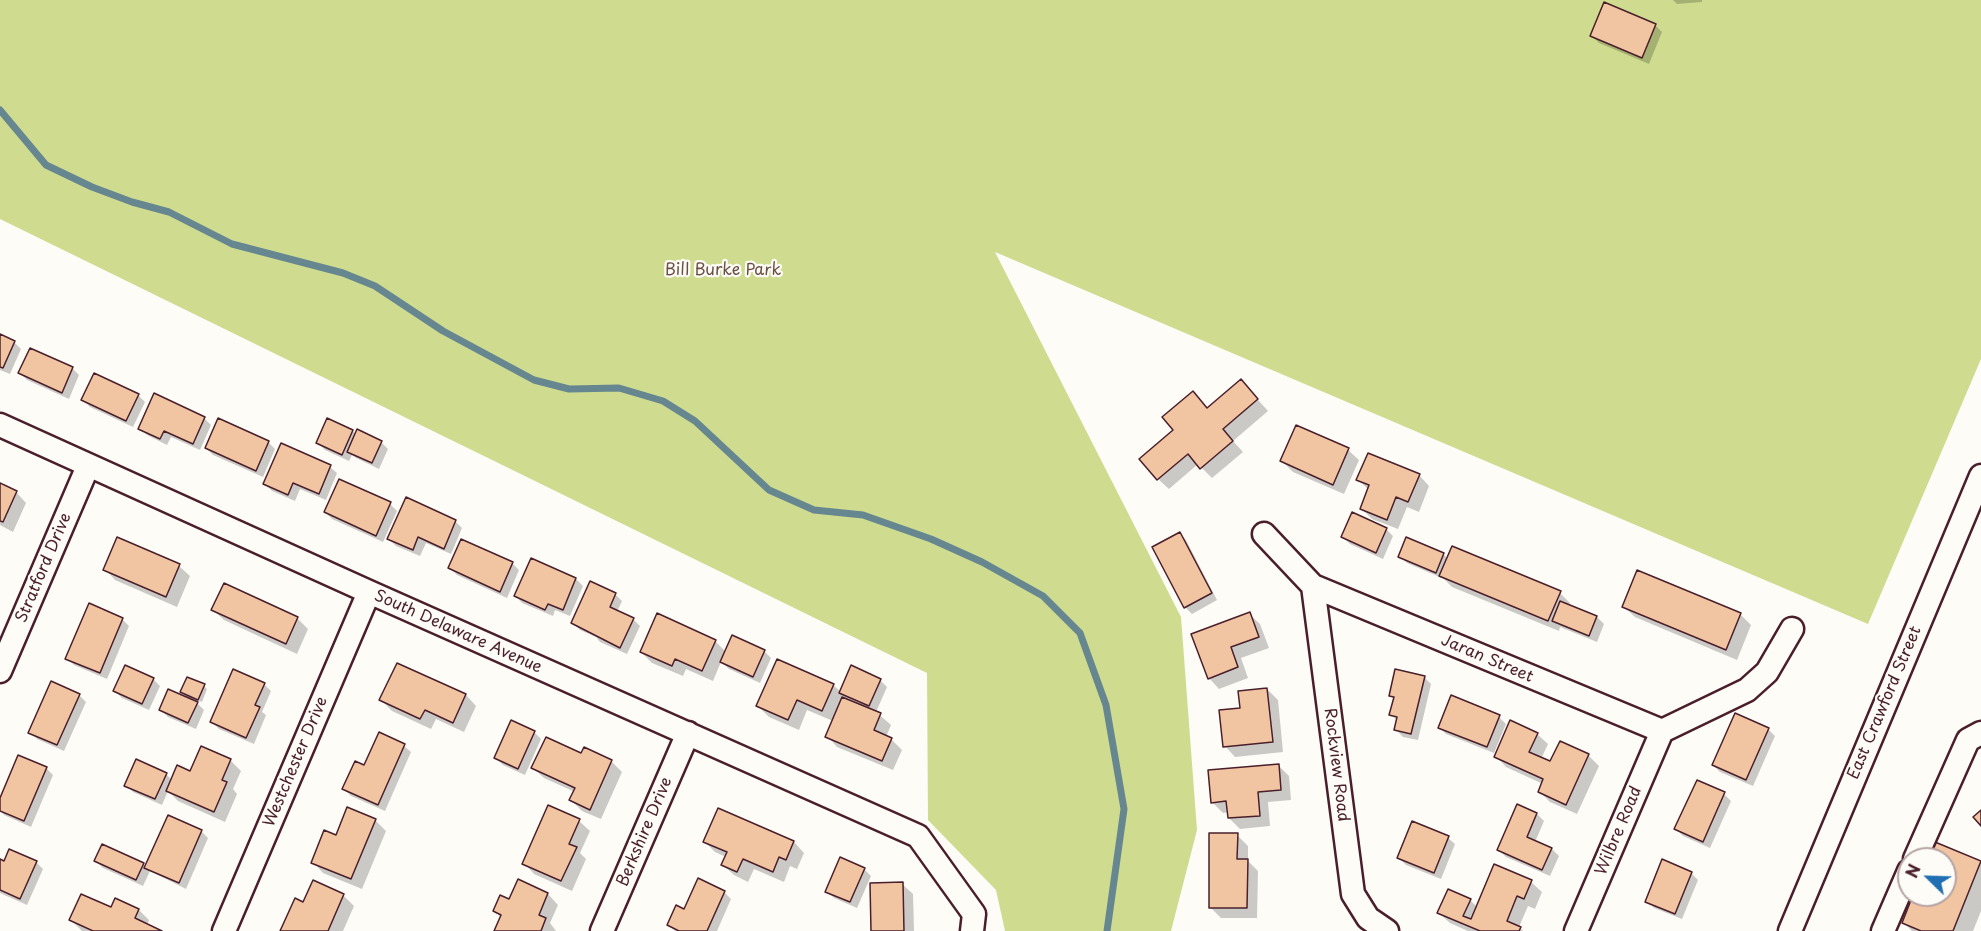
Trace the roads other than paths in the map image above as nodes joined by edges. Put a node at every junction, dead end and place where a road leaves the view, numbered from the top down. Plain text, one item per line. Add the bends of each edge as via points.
1 (0, 425) edge
2 (88, 466) junction
3 (1981, 476) edge
4 (1264, 534) dead end
5 (1313, 586) junction
6 (369, 592) junction
7 (1792, 629) dead end
8 (0, 671) edge
9 (1662, 731) junction
10 (688, 733) junction
11 (1981, 733) edge
12 (1919, 847) edge
13 (1897, 898) edge
14 (224, 931) edge
15 (602, 931) edge
16 (972, 931) edge
17 (1387, 931) edge
18 (1576, 931) edge
19 (1790, 931) edge
20 (1882, 931) edge

1 - 2 street, South Delaware Avenue
2 - 6 street, South Delaware Avenue
2 - 8 street, Stratford Drive
3 - 19 street, East Crawford Street
4 - 5 street
5 - 9 street, Jaran Street
5 - 17 street, Rockview Road via 1353,894 1368,918
6 - 10 street, South Delaware Avenue
6 - 14 street, Westchester Drive
7 - 9 street via 1767,672 1747,690
9 - 18 street, Wilbre Road
10 - 15 street, Berkshire Drive
10 - 16 street, South Delaware Avenue via 918,836 974,914
11 - 12 street via 1968,740
13 - 20 street

